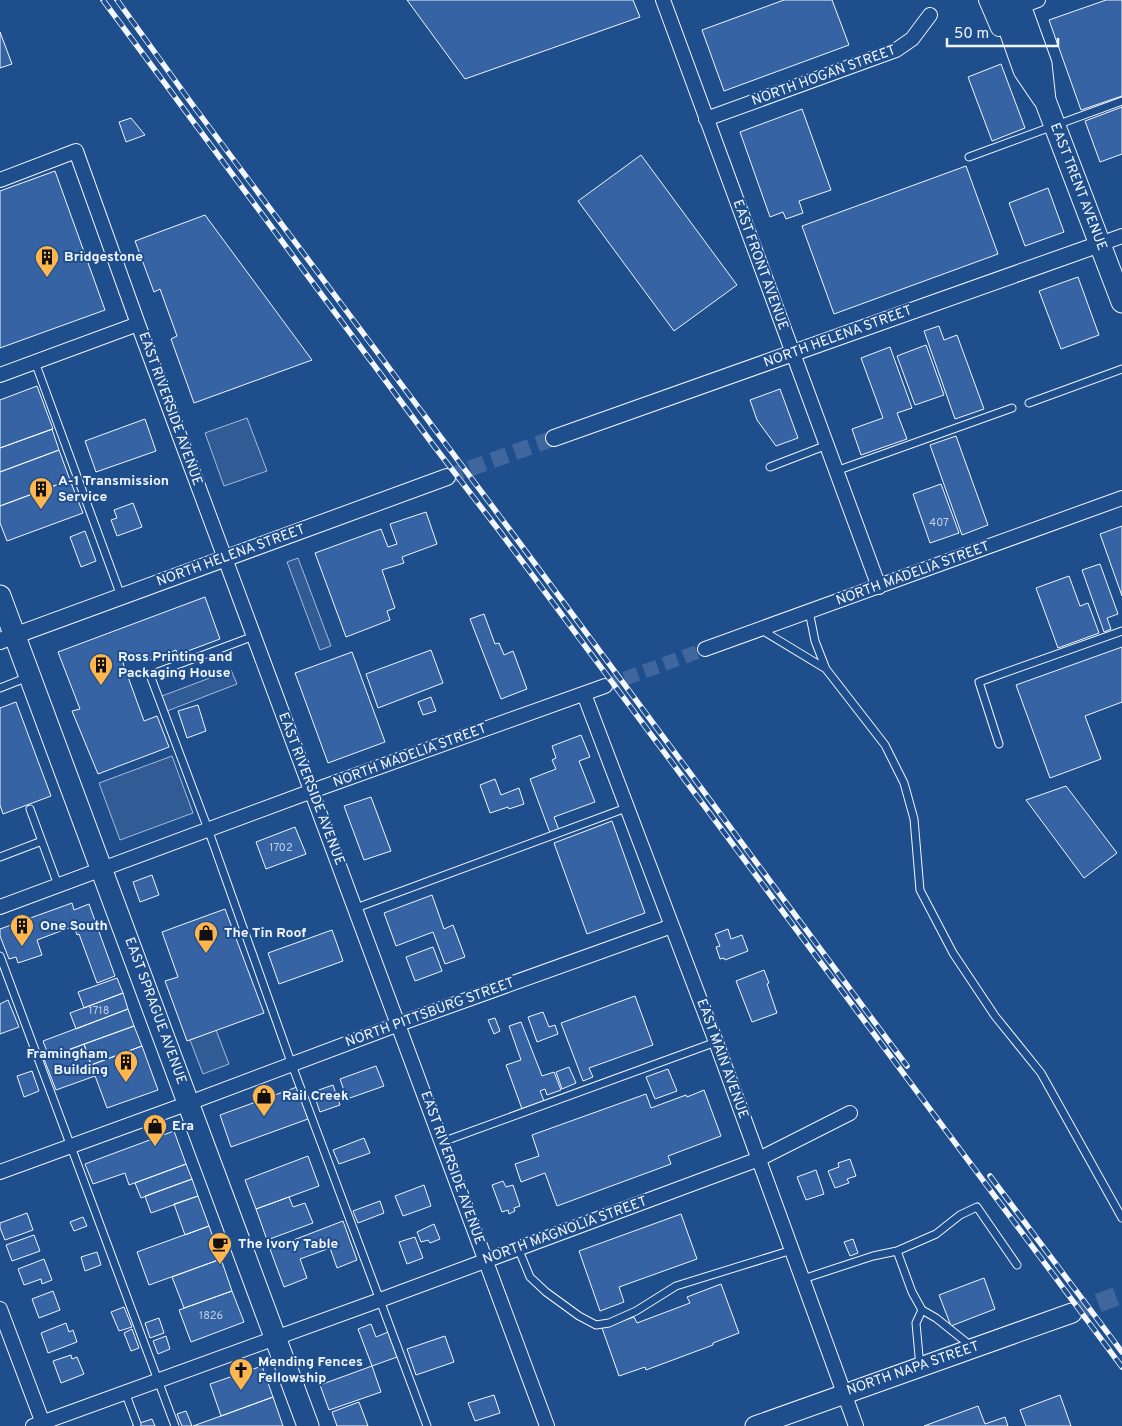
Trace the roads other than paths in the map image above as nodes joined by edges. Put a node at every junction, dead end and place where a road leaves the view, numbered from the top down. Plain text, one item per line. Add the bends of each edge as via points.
1 (663, 0) edge
2 (1011, 3) edge
3 (930, 15) dead end
4 (1045, 100) junction
5 (1122, 101) edge
6 (706, 119) junction
7 (1054, 126) junction
8 (969, 158) dead end
9 (0, 180) edge
10 (1122, 236) edge
11 (1100, 244) junction
12 (1122, 302) edge
13 (138, 324) junction
14 (793, 353) junction
15 (35, 362) junction
16 (1122, 369) edge
17 (0, 375) edge
18 (1029, 403) dead end
19 (1012, 408) dead end
20 (554, 438) tunnel mouth
21 (827, 445) junction
22 (770, 467) dead end
23 (836, 471) junction
24 (447, 477) tunnel mouth
25 (1122, 498) edge
26 (226, 558) junction
27 (879, 587) junction
28 (0, 596) edge
29 (121, 597) junction
30 (809, 610) junction
31 (759, 629) junction
32 (1122, 631) edge
33 (254, 636) junction
34 (7, 639) edge
35 (705, 649) tunnel mouth
36 (826, 669) junction
37 (30, 676) junction
38 (606, 686) tunnel mouth
39 (0, 688) edge
40 (584, 694) junction
41 (999, 744) dead end
42 (312, 791) junction
43 (626, 808) junction
44 (30, 809) dead end
45 (208, 830) junction
46 (42, 841) junction
47 (0, 857) edge
48 (102, 869) junction
49 (58, 885) junction
50 (0, 907) edge
51 (356, 908) junction
52 (672, 926) junction
53 (0, 956) edge
54 (399, 1024) junction
55 (716, 1042) junction
56 (292, 1065) junction
57 (189, 1103) junction
58 (850, 1113) dead end
59 (442, 1142) junction
60 (70, 1146) junction
61 (759, 1159) junction
62 (0, 1172) edge
63 (1122, 1218) edge
64 (518, 1248) junction
65 (792, 1250) junction
66 (897, 1251) junction
67 (486, 1260) junction
68 (1017, 1265) dead end
69 (802, 1279) junction
70 (380, 1300) junction
71 (0, 1308) edge
72 (922, 1310) junction
73 (1072, 1313) tunnel mouth
74 (276, 1337) junction
75 (973, 1348) junction
76 (920, 1367) junction
77 (158, 1380) junction
78 (125, 1392) junction
79 (844, 1393) junction
80 (137, 1424) dead end
81 (40, 1425) edge
82 (174, 1426) edge
83 (308, 1426) edge
84 (427, 1426) edge
85 (548, 1426) edge
86 (755, 1426) edge
87 (856, 1426) edge

1 - 6 street, EAST FRONT AVENUE
2 - 4 main road, EAST TRENT AVENUE via 1041,64
2 - 4 main road, EAST TRENT AVENUE via 1024,70
3 - 6 street, NORTH HOGAN STREET via 912,39 896,50
4 - 7 main road, EAST TRENT AVENUE
5 - 7 lane
6 - 14 street, EAST FRONT AVENUE
7 - 8 lane
7 - 11 main road, EAST TRENT AVENUE
9 - 13 street, EAST RIVERSIDE AVENUE via 76,151
10 - 11 street, NORTH HELENA STREET
11 - 12 main road, EAST TRENT AVENUE
11 - 14 street, NORTH HELENA STREET
13 - 15 street
13 - 26 street, EAST RIVERSIDE AVENUE
14 - 20 street, NORTH HELENA STREET
14 - 21 street, EAST FRONT AVENUE
15 - 17 street
15 - 29 lane
16 - 18 lane
19 - 23 lane
21 - 22 lane
21 - 23 street, EAST FRONT AVENUE
23 - 27 street, EAST FRONT AVENUE
24 - 26 street, NORTH HELENA STREET
25 - 27 street, NORTH MADELIA STREET
26 - 29 street, NORTH HELENA STREET
26 - 33 street, EAST RIVERSIDE AVENUE
27 - 30 street, NORTH MADELIA STREET
28 - 34 main road, EAST SPRAGUE AVENUE
29 - 34 street, NORTH HELENA STREET
30 - 31 street, NORTH MADELIA STREET
30 - 36 lane via 815,641
31 - 35 street, NORTH MADELIA STREET
31 - 36 lane
32 - 41 lane via 979,682
33 - 42 street, EAST RIVERSIDE AVENUE
33 - 45 lane via 150,675
34 - 37 main road, EAST SPRAGUE AVENUE
36 - 63 lane via 885,745 904,783 914,819 920,890 953,953 994,1016 1041,1073
37 - 39 lane
37 - 48 main road, EAST SPRAGUE AVENUE
38 - 40 street, NORTH MADELIA STREET
40 - 42 street, NORTH MADELIA STREET
40 - 43 street, EAST MAIN AVENUE
42 - 45 street, NORTH MADELIA STREET
42 - 51 street, EAST RIVERSIDE AVENUE
43 - 51 lane
43 - 52 street, EAST MAIN AVENUE
44 - 46 lane
45 - 48 street, NORTH MADELIA STREET
45 - 56 lane
46 - 47 lane
46 - 49 lane
48 - 49 street, NORTH MADELIA STREET
48 - 57 main road, EAST SPRAGUE AVENUE
49 - 50 street, NORTH MADELIA STREET
51 - 54 street, EAST RIVERSIDE AVENUE
52 - 54 street, NORTH PITTSBURG STREET
52 - 55 street, EAST MAIN AVENUE
53 - 60 lane
54 - 56 street, NORTH PITTSBURG STREET
54 - 59 street, EAST RIVERSIDE AVENUE
55 - 59 lane
55 - 61 street, EAST MAIN AVENUE
56 - 57 street, NORTH PITTSBURG STREET
56 - 70 lane
57 - 60 street, NORTH PITTSBURG STREET
57 - 74 main road, EAST SPRAGUE AVENUE
58 - 61 street, NORTH MAGNOLIA STREET
59 - 67 street, EAST RIVERSIDE AVENUE
60 - 62 street, NORTH PITTSBURG STREET
60 - 77 lane
61 - 64 street, NORTH MAGNOLIA STREET
61 - 65 street, EAST MAIN AVENUE
64 - 65 lane via 530,1277 579,1316 596,1324 609,1323 636,1311 676,1286
64 - 67 street, NORTH MAGNOLIA STREET
65 - 69 street, EAST MAIN AVENUE
66 - 68 lane via 936,1234 976,1207
66 - 69 lane
66 - 72 lane
67 - 70 street, NORTH MAGNOLIA STREET
67 - 85 street, EAST RIVERSIDE AVENUE
69 - 79 street, EAST MAIN AVENUE
70 - 74 street, NORTH MAGNOLIA STREET
70 - 84 lane
71 - 81 street
72 - 75 lane
72 - 76 lane via 916,1323
73 - 75 main road, NORTH NAPA STREET
74 - 77 street, NORTH MAGNOLIA STREET
74 - 83 main road, EAST SPRAGUE AVENUE
75 - 76 main road, NORTH NAPA STREET
76 - 79 main road, NORTH NAPA STREET
77 - 78 street, NORTH MAGNOLIA STREET
77 - 82 lane
78 - 80 lane
78 - 81 street, NORTH MAGNOLIA STREET
79 - 86 main road, NORTH NAPA STREET
79 - 87 street, EAST MAIN AVENUE

